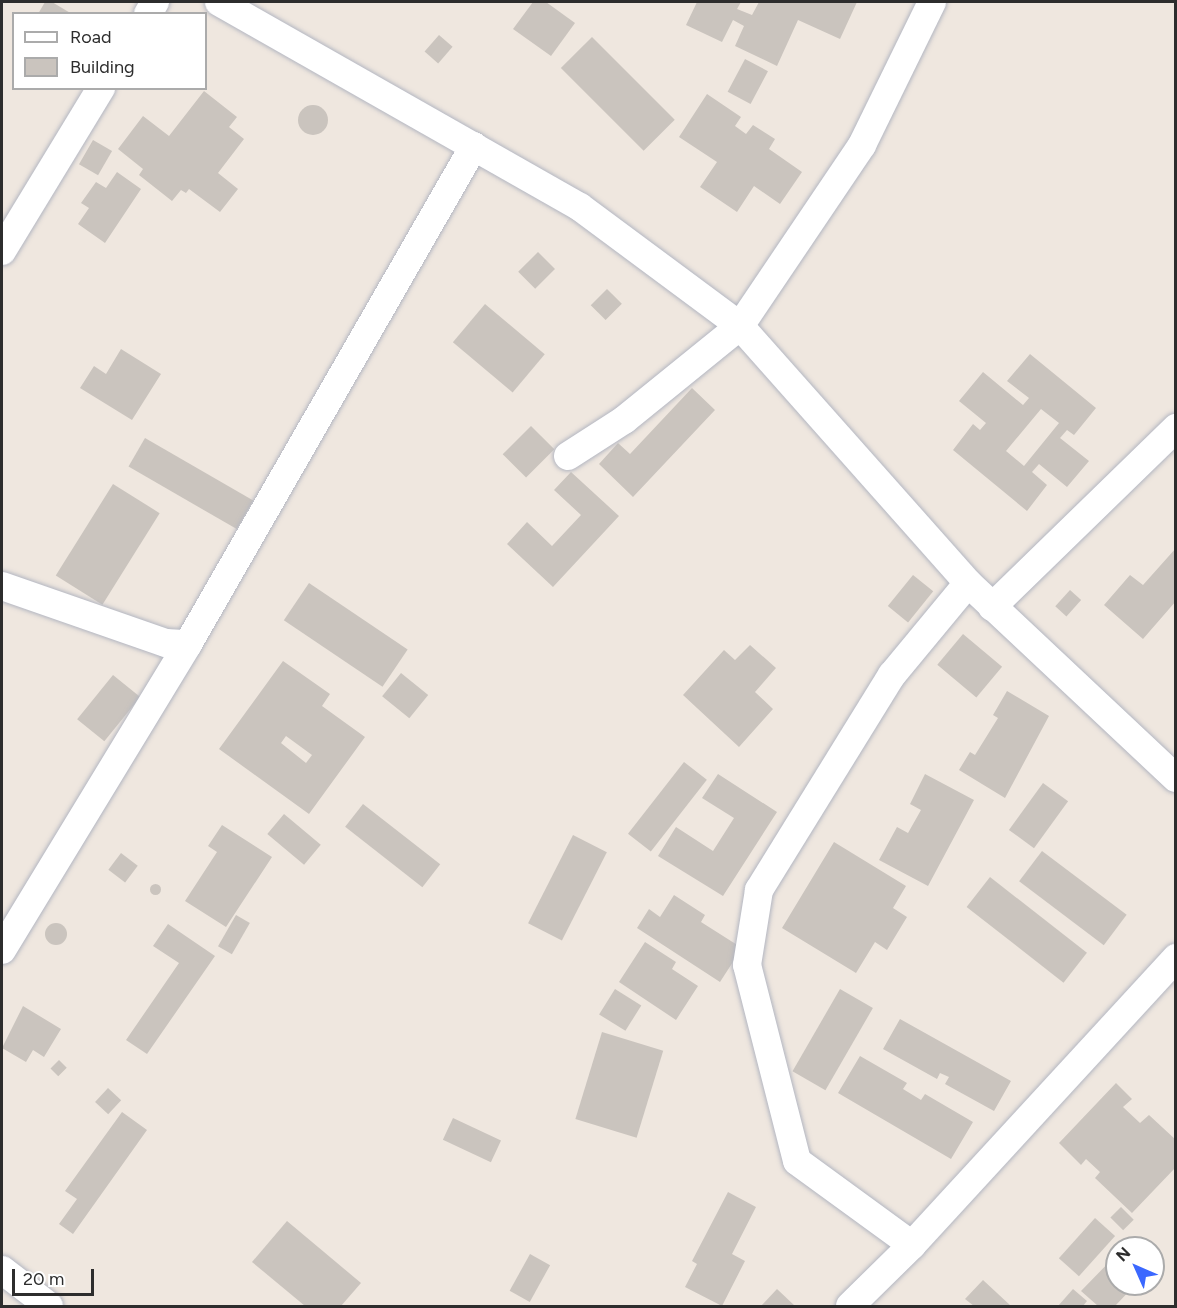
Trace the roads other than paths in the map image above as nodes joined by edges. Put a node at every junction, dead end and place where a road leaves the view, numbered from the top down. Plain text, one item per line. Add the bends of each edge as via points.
1 (219, 2) edge
2 (932, 2) edge
3 (100, 90) edge
4 (474, 146) junction
5 (2, 251) edge
6 (740, 326) junction
7 (1176, 428) edge
8 (568, 456) dead end
9 (968, 583) junction
10 (2, 586) edge
11 (992, 607) junction
12 (188, 644) junction
13 (1176, 778) edge
14 (2, 950) edge
15 (1176, 958) edge
16 (912, 1245) junction
17 (2, 1270) edge
18 (49, 1306) edge
19 (850, 1306) edge

1 - 4 street
2 - 6 street via 862,145
3 - 5 street
4 - 6 street via 616,232
4 - 12 street
6 - 8 street via 624,420
6 - 9 street
7 - 11 street
9 - 11 street
9 - 16 street via 892,675 759,890 747,965 797,1161
10 - 12 street via 166,643
11 - 13 street
12 - 14 street
15 - 16 street
16 - 19 street
17 - 18 street

